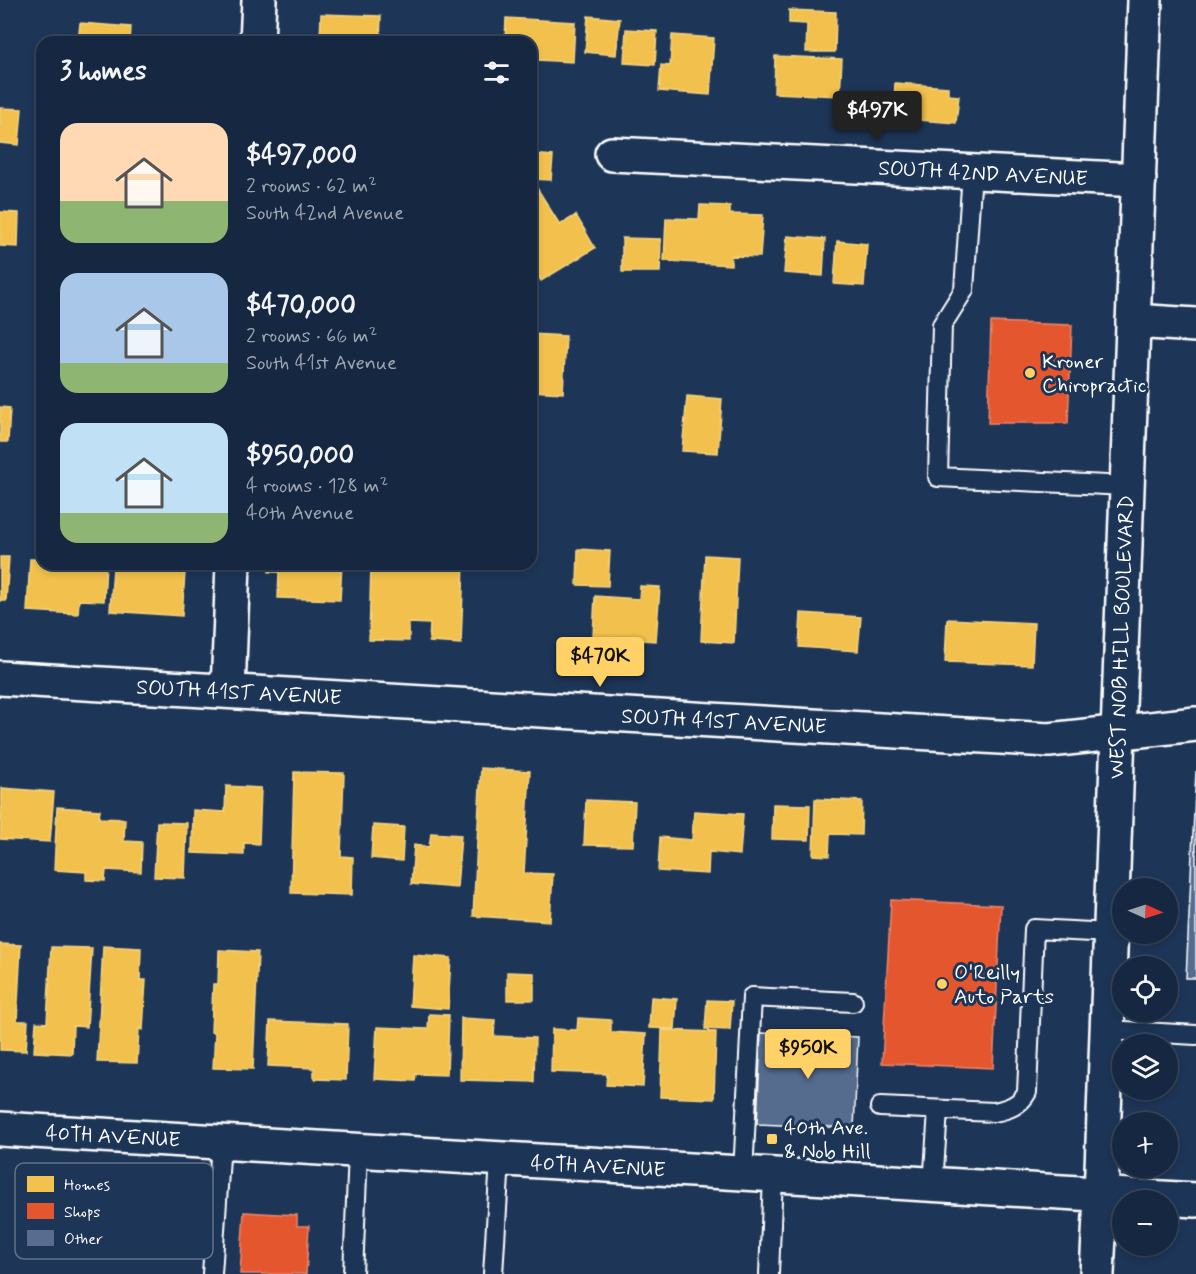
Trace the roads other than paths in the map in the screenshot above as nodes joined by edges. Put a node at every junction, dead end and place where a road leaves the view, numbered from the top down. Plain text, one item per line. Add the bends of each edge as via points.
1 (259, 0) edge
2 (1145, 0) edge
3 (257, 36) edge
4 (612, 154) dead end
5 (972, 172) junction
6 (1139, 180) junction
7 (1133, 321) junction
8 (1196, 325) edge
9 (1127, 486) junction
10 (233, 570) edge
11 (0, 678) edge
12 (228, 691) junction
13 (1196, 724) edge
14 (1118, 733) junction
15 (1110, 933) junction
16 (853, 1002) dead end
17 (1107, 1029) junction
18 (1196, 1035) edge
19 (880, 1107) dead end
20 (938, 1110) junction
21 (0, 1129) edge
22 (221, 1143) junction
23 (358, 1151) junction
24 (500, 1160) junction
25 (758, 1175) junction
26 (933, 1186) junction
27 (1101, 1196) junction
28 (1196, 1200) edge
29 (212, 1274) edge
30 (353, 1274) edge
31 (493, 1274) edge
32 (769, 1274) edge
33 (1096, 1274) edge

1 - 3 main road
2 - 6 main road, WEST NOB HILL BOULEVARD
4 - 5 main road, SOUTH 42ND AVENUE
5 - 6 main road, SOUTH 42ND AVENUE
5 - 9 lane via 964,290 942,325 938,477
6 - 7 main road, WEST NOB HILL BOULEVARD
7 - 8 main road
7 - 9 main road, WEST NOB HILL BOULEVARD
9 - 14 main road, WEST NOB HILL BOULEVARD
10 - 12 main road
11 - 12 main road, SOUTH 41ST AVENUE
12 - 14 main road, SOUTH 41ST AVENUE via 1049,740
13 - 14 main road, SOUTH 41ST AVENUE
14 - 15 main road, WEST NOB HILL BOULEVARD
15 - 17 main road, WEST NOB HILL BOULEVARD
15 - 20 lane via 1034,929 1027,1092 1023,1100 994,1112
16 - 25 lane via 752,997
17 - 18 lane
17 - 27 main road, WEST NOB HILL BOULEVARD
19 - 20 lane
20 - 26 lane
21 - 22 main road, 40TH AVENUE
22 - 23 main road, 40TH AVENUE
22 - 29 lane
23 - 24 main road, 40TH AVENUE
23 - 30 lane
24 - 25 main road, 40TH AVENUE
24 - 31 lane
25 - 26 main road, 40TH AVENUE
25 - 32 lane
26 - 27 main road, 40TH AVENUE
27 - 28 main road, 40TH AVENUE
27 - 33 main road, WEST NOB HILL BOULEVARD

